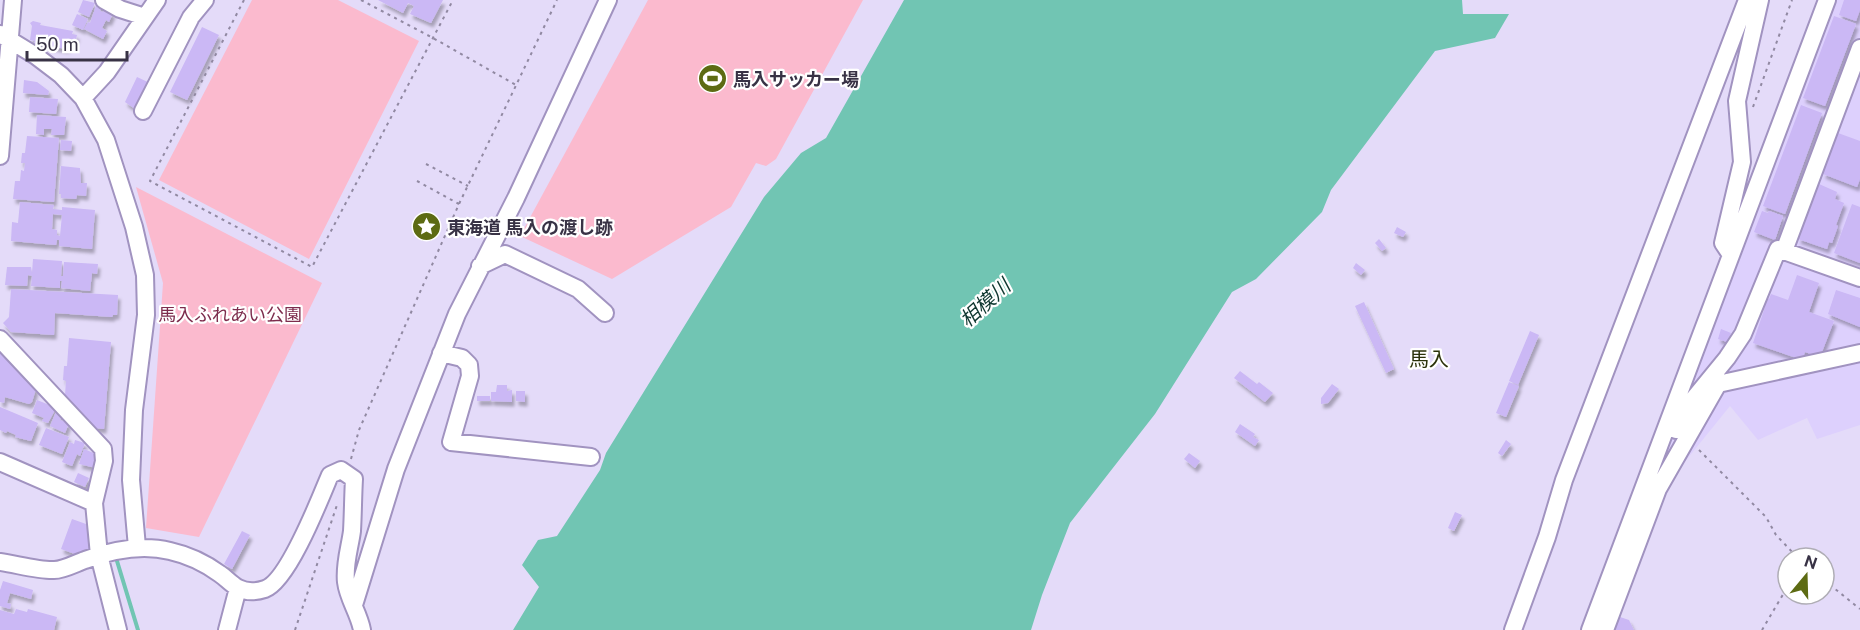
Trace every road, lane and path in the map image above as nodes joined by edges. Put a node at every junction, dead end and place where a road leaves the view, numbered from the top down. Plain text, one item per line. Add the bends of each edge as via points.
1 (13, 0) edge
2 (104, 0) edge
3 (157, 0) edge
4 (205, 0) edge
5 (244, 0) edge
6 (361, 0) edge
7 (453, 0) edge
8 (557, 0) edge
9 (608, 0) edge
10 (1747, 0) edge
11 (1760, 0) edge
12 (1792, 0) edge
13 (1827, 0) edge
14 (145, 17) junction
15 (5, 36) edge
16 (433, 38) junction
17 (1860, 48) edge
18 (516, 85) junction
19 (83, 98) junction
20 (1752, 107) dead end
21 (2, 110) edge
22 (143, 111) dead end
23 (0, 156) edge
24 (426, 164) dead end
25 (417, 181) dead end
26 (468, 186) junction
27 (459, 204) junction
28 (1784, 251) junction
29 (1731, 255) junction
30 (480, 266) junction
31 (1860, 278) edge
32 (604, 313) dead end
33 (0, 339) edge
34 (441, 353) junction
35 (1860, 353) edge
36 (1715, 381) junction
37 (1661, 443) junction
38 (1699, 450) dead end
39 (591, 457) dead end
40 (0, 462) edge
41 (347, 474) junction
42 (340, 496) dead end
43 (94, 503) junction
44 (1787, 546) edge
45 (136, 547) junction
46 (99, 555) junction
47 (0, 562) edge
48 (238, 588) junction
49 (1836, 590) edge
50 (354, 605) junction
51 (1776, 606) edge
52 (1860, 609) edge
53 (118, 630) edge
54 (227, 630) edge
55 (295, 630) edge
56 (362, 630) edge
57 (1513, 630) edge
58 (1590, 630) edge
59 (1605, 630) edge
60 (1762, 630) edge

1 - 15 street
2 - 14 street
3 - 14 street
4 - 22 street via 191,17
5 - 16 path via 150,182 312,267
6 - 16 path
7 - 16 path
8 - 18 path
9 - 30 street
10 - 57 street via 1564,480
11 - 29 street via 1737,101 1742,162 1723,243
12 - 20 path
13 - 29 street
14 - 19 street via 107,72
15 - 19 street via 61,75
15 - 21 street
16 - 18 path
17 - 28 street
18 - 26 path
19 - 45 street via 106,140 145,275 146,315 134,410 131,480
21 - 23 street
24 - 26 path
25 - 27 path
26 - 27 path
27 - 41 path via 359,430
28 - 31 street
28 - 36 street via 1778,249 1743,334
29 - 37 street
30 - 32 street via 505,254 578,289
30 - 34 street
33 - 43 street via 102,449 104,461
34 - 39 street via 462,358 470,365 451,442
34 - 50 street via 396,469
35 - 36 street
36 - 37 street via 1686,408 1676,430
36 - 59 street via 1658,489
37 - 58 street
38 - 44 path via 1766,517
40 - 43 street
41 - 48 street via 341,470 330,475 298,545 275,582 263,590
41 - 50 street via 354,479 346,568
42 - 55 path
43 - 46 street
45 - 46 street
45 - 48 street via 181,553 218,572
46 - 47 street via 55,570
46 - 53 street
48 - 54 street
49 - 52 path
50 - 56 street
51 - 60 path

